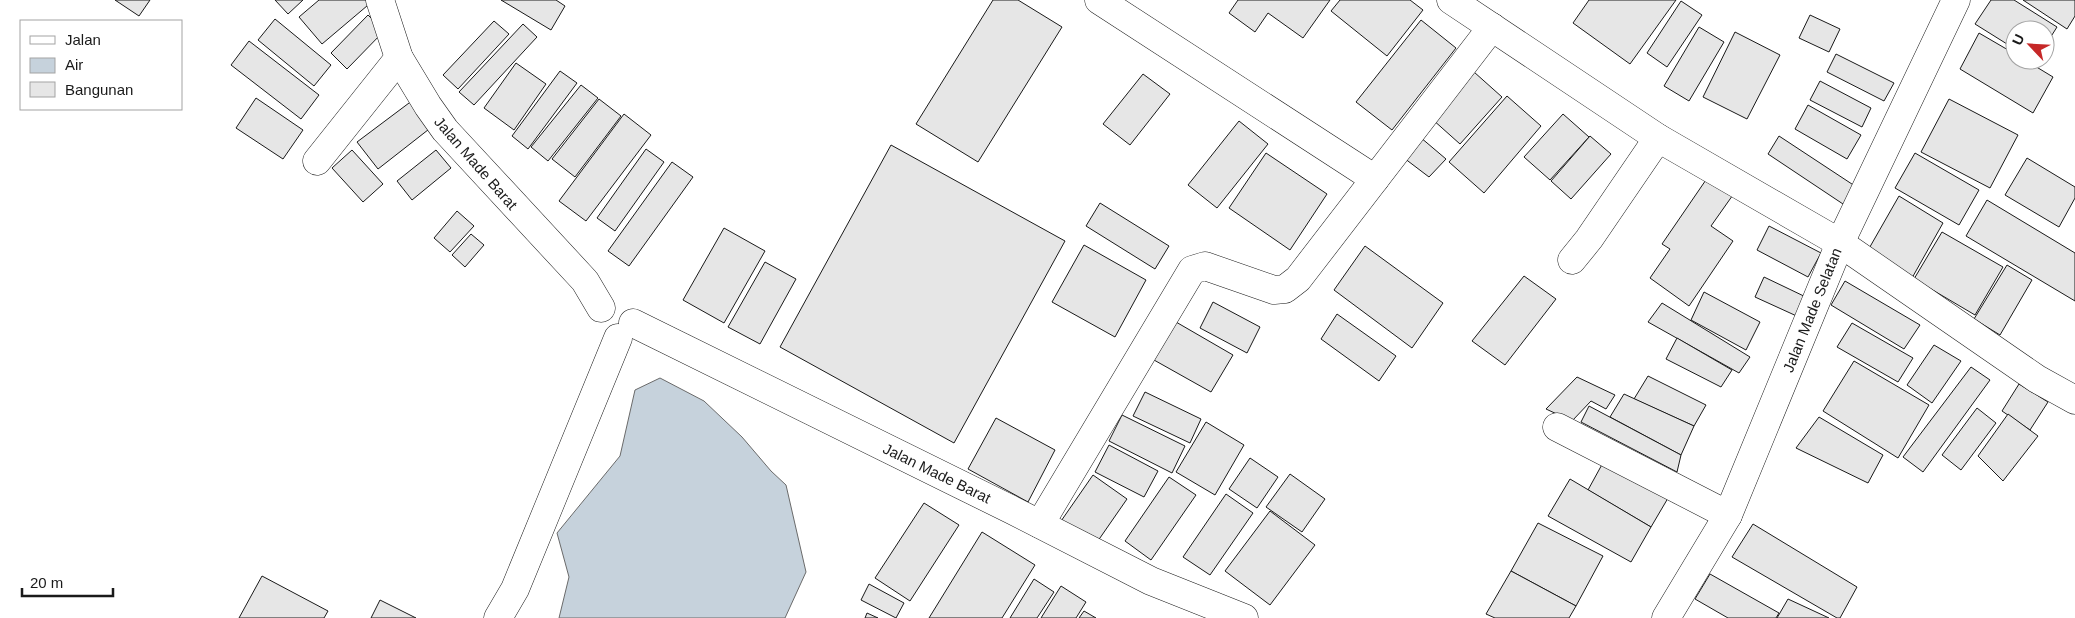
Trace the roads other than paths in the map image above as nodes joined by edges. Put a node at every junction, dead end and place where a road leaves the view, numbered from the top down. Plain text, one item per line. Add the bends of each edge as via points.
1 (380, 0) edge
2 (1099, 0) edge
3 (1451, 0) edge
4 (1956, 0) edge
5 (1492, 27) junction
6 (399, 58) junction
7 (1658, 138) junction
8 (317, 161) dead end
9 (1375, 179) junction
10 (1840, 243) junction
11 (1572, 260) dead end
12 (625, 331) junction
13 (2075, 400) edge
14 (1557, 427) dead end
15 (1728, 515) junction
16 (1040, 524) junction
17 (498, 618) edge
18 (1244, 618) edge
19 (1666, 618) edge

1 - 6 street, Jalan Made Barat
2 - 9 street
3 - 5 street
4 - 10 street, Jalan Made Selatan
5 - 7 street
5 - 9 street
6 - 8 street
6 - 12 street, Jalan Made Barat via 445,130 585,281 601,308 612,302 625,305 632,316
7 - 10 street
7 - 11 street
9 - 16 street via 1298,279 1285,289 1274,290 1205,266 1192,270
10 - 13 street via 2038,379
10 - 15 street, Jalan Made Selatan
12 - 16 street, Jalan Made Barat
12 - 17 street via 515,589
14 - 15 street
15 - 19 street, Jalan Made Selatan
16 - 18 street, Jalan Made Barat via 1151,581

